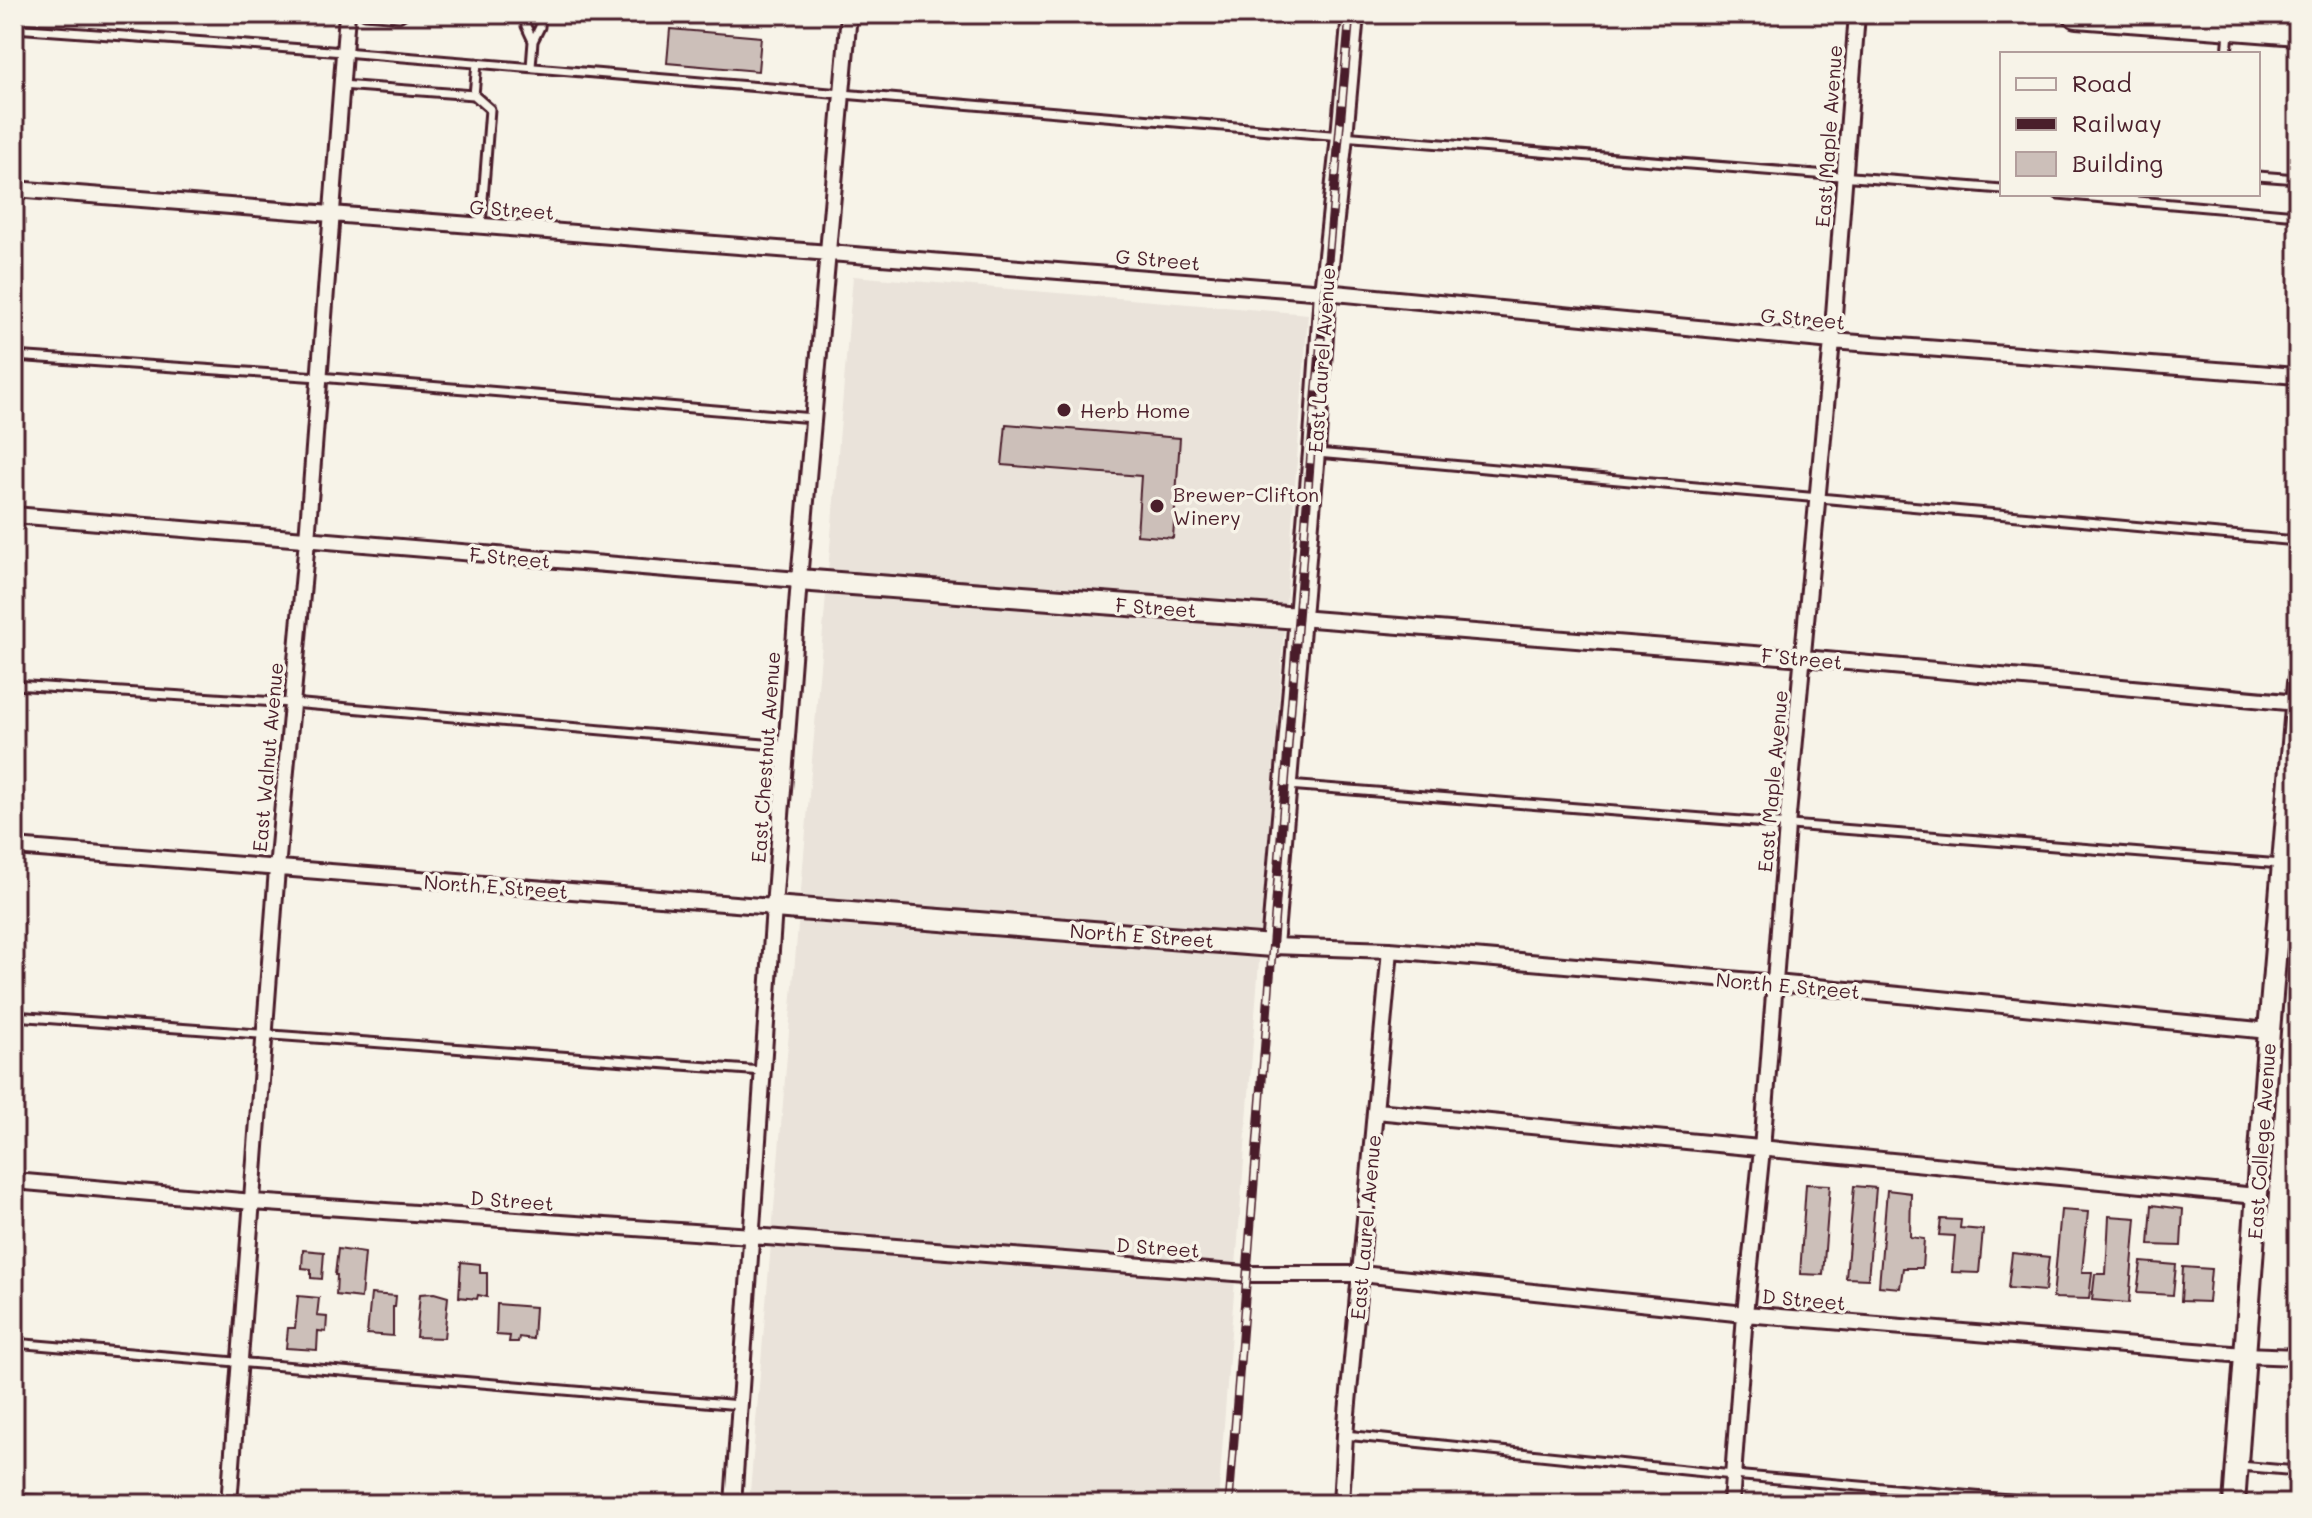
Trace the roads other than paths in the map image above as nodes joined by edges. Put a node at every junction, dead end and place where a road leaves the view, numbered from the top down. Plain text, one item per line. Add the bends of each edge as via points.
1 (347, 14) edge
2 (365, 14) edge
3 (404, 14) edge
4 (526, 14) edge
5 (541, 14) edge
6 (626, 14) edge
7 (849, 14) edge
8 (1353, 14) edge
9 (1857, 14) edge
10 (2077, 14) edge
11 (2090, 14) edge
12 (648, 15) edge
13 (2230, 26) junction
14 (14, 28) edge
15 (2298, 31) edge
16 (533, 41) junction
17 (344, 52) junction
18 (2227, 52) edge
19 (477, 63) junction
20 (531, 67) junction
21 (341, 85) junction
22 (842, 93) junction
23 (474, 95) junction
24 (1342, 136) junction
25 (1845, 176) junction
26 (2260, 176) edge
27 (2298, 179) edge
28 (14, 189) edge
29 (2000, 189) edge
30 (2081, 196) edge
31 (331, 215) junction
32 (2298, 215) edge
33 (481, 227) junction
34 (828, 253) junction
35 (1325, 292) junction
36 (1832, 341) junction
37 (14, 356) edge
38 (2298, 376) edge
39 (319, 377) junction
40 (813, 418) junction
41 (1313, 452) junction
42 (1817, 499) junction
43 (14, 515) edge
44 (307, 540) junction
45 (2298, 541) edge
46 (799, 580) junction
47 (1299, 618) junction
48 (1804, 658) junction
49 (14, 685) edge
50 (2297, 696) edge
51 (292, 703) junction
52 (786, 746) junction
53 (1285, 785) junction
54 (1787, 826) junction
55 (14, 847) edge
56 (2283, 864) junction
57 (277, 869) junction
58 (774, 907) junction
59 (1272, 946) junction
60 (1390, 950) junction
61 (1776, 983) junction
62 (14, 1016) edge
63 (2269, 1031) junction
64 (265, 1034) junction
65 (763, 1071) junction
66 (1376, 1111) junction
67 (1762, 1149) junction
68 (14, 1181) edge
69 (2256, 1196) junction
70 (253, 1202) junction
71 (752, 1236) junction
72 (1361, 1274) junction
73 (1745, 1314) junction
74 (14, 1343) edge
75 (2244, 1355) junction
76 (2298, 1357) edge
77 (241, 1363) junction
78 (740, 1405) junction
79 (1345, 1435) junction
80 (2236, 1465) junction
81 (2298, 1471) edge
82 (1733, 1475) junction
83 (14, 1502) edge
84 (43, 1504) edge
85 (229, 1504) edge
86 (733, 1504) edge
87 (1341, 1504) edge
88 (1731, 1504) edge
89 (2067, 1504) edge
90 (2234, 1504) edge

1 - 17 street, East Walnut Avenue
2 - 3 lane
4 - 16 lane
5 - 16 lane
6 - 12 lane
7 - 22 street, East Chestnut Avenue
8 - 24 street, East Laurel Avenue
9 - 25 street, East Maple Avenue
10 - 11 highway
11 - 13 highway
13 - 15 highway
13 - 18 lane
14 - 17 lane
16 - 20 lane
17 - 19 lane
17 - 21 street, East Walnut Avenue
19 - 20 lane
19 - 23 lane
20 - 22 lane
21 - 23 lane
21 - 31 street, East Walnut Avenue
22 - 24 lane
22 - 34 street, East Chestnut Avenue
23 - 33 lane via 490,109
24 - 25 lane
24 - 35 street, East Laurel Avenue
25 - 29 lane
25 - 36 street, East Maple Avenue
26 - 27 lane
28 - 31 street, G Street
30 - 32 lane
31 - 33 street, G Street
31 - 39 street, East Walnut Avenue
33 - 34 street, G Street
34 - 35 street, G Street
34 - 40 street, East Chestnut Avenue
35 - 36 street, G Street
35 - 41 street, East Laurel Avenue
36 - 38 street, G Street
36 - 42 street, East Maple Avenue
37 - 39 lane
39 - 40 lane
39 - 44 street, East Walnut Avenue
40 - 46 street, East Chestnut Avenue
41 - 42 lane
41 - 47 street, East Laurel Avenue
42 - 45 lane
42 - 48 street, East Maple Avenue
43 - 44 street, F Street
44 - 46 street, F Street
44 - 51 street, East Walnut Avenue
46 - 47 street, F Street
46 - 52 street, East Chestnut Avenue
47 - 48 street, F Street
47 - 53 street, East Laurel Avenue
48 - 50 street, F Street
48 - 54 street, East Maple Avenue
49 - 51 lane
50 - 56 street, East College Avenue
51 - 52 lane
51 - 57 street, East Walnut Avenue
52 - 58 street, East Chestnut Avenue
53 - 54 lane
53 - 59 street, East Laurel Avenue
54 - 56 lane
54 - 61 street, East Maple Avenue
55 - 57 street, North E Street
56 - 63 street, East College Avenue
57 - 58 street, North E Street
57 - 64 street, East Walnut Avenue
58 - 59 street, North E Street
58 - 65 street, East Chestnut Avenue
59 - 60 street, North E Street
60 - 61 street, North E Street
60 - 66 street, East Laurel Avenue
61 - 63 street, North E Street
61 - 67 street, East Maple Avenue
62 - 64 lane
63 - 69 street, East College Avenue
64 - 65 lane
64 - 70 street, East Walnut Avenue
65 - 71 street, East Chestnut Avenue
66 - 67 street
66 - 72 street, East Laurel Avenue
67 - 69 street
67 - 73 street, East Maple Avenue
68 - 70 street, D Street
69 - 75 street, East College Avenue
70 - 71 street, D Street
70 - 77 street, East Walnut Avenue
71 - 72 street, D Street via 1247,1274
71 - 78 street, East Chestnut Avenue
72 - 73 street, D Street
72 - 79 street, East Laurel Avenue
73 - 75 street, D Street
73 - 82 street, East Maple Avenue
74 - 77 lane
75 - 76 street, D Street
75 - 80 street, East College Avenue
77 - 78 lane
77 - 85 street, East Walnut Avenue
78 - 86 street, East Chestnut Avenue
79 - 82 lane
79 - 87 street, East Laurel Avenue
80 - 81 lane
80 - 90 street, East College Avenue
82 - 88 street, East Maple Avenue
82 - 89 lane
83 - 84 street

